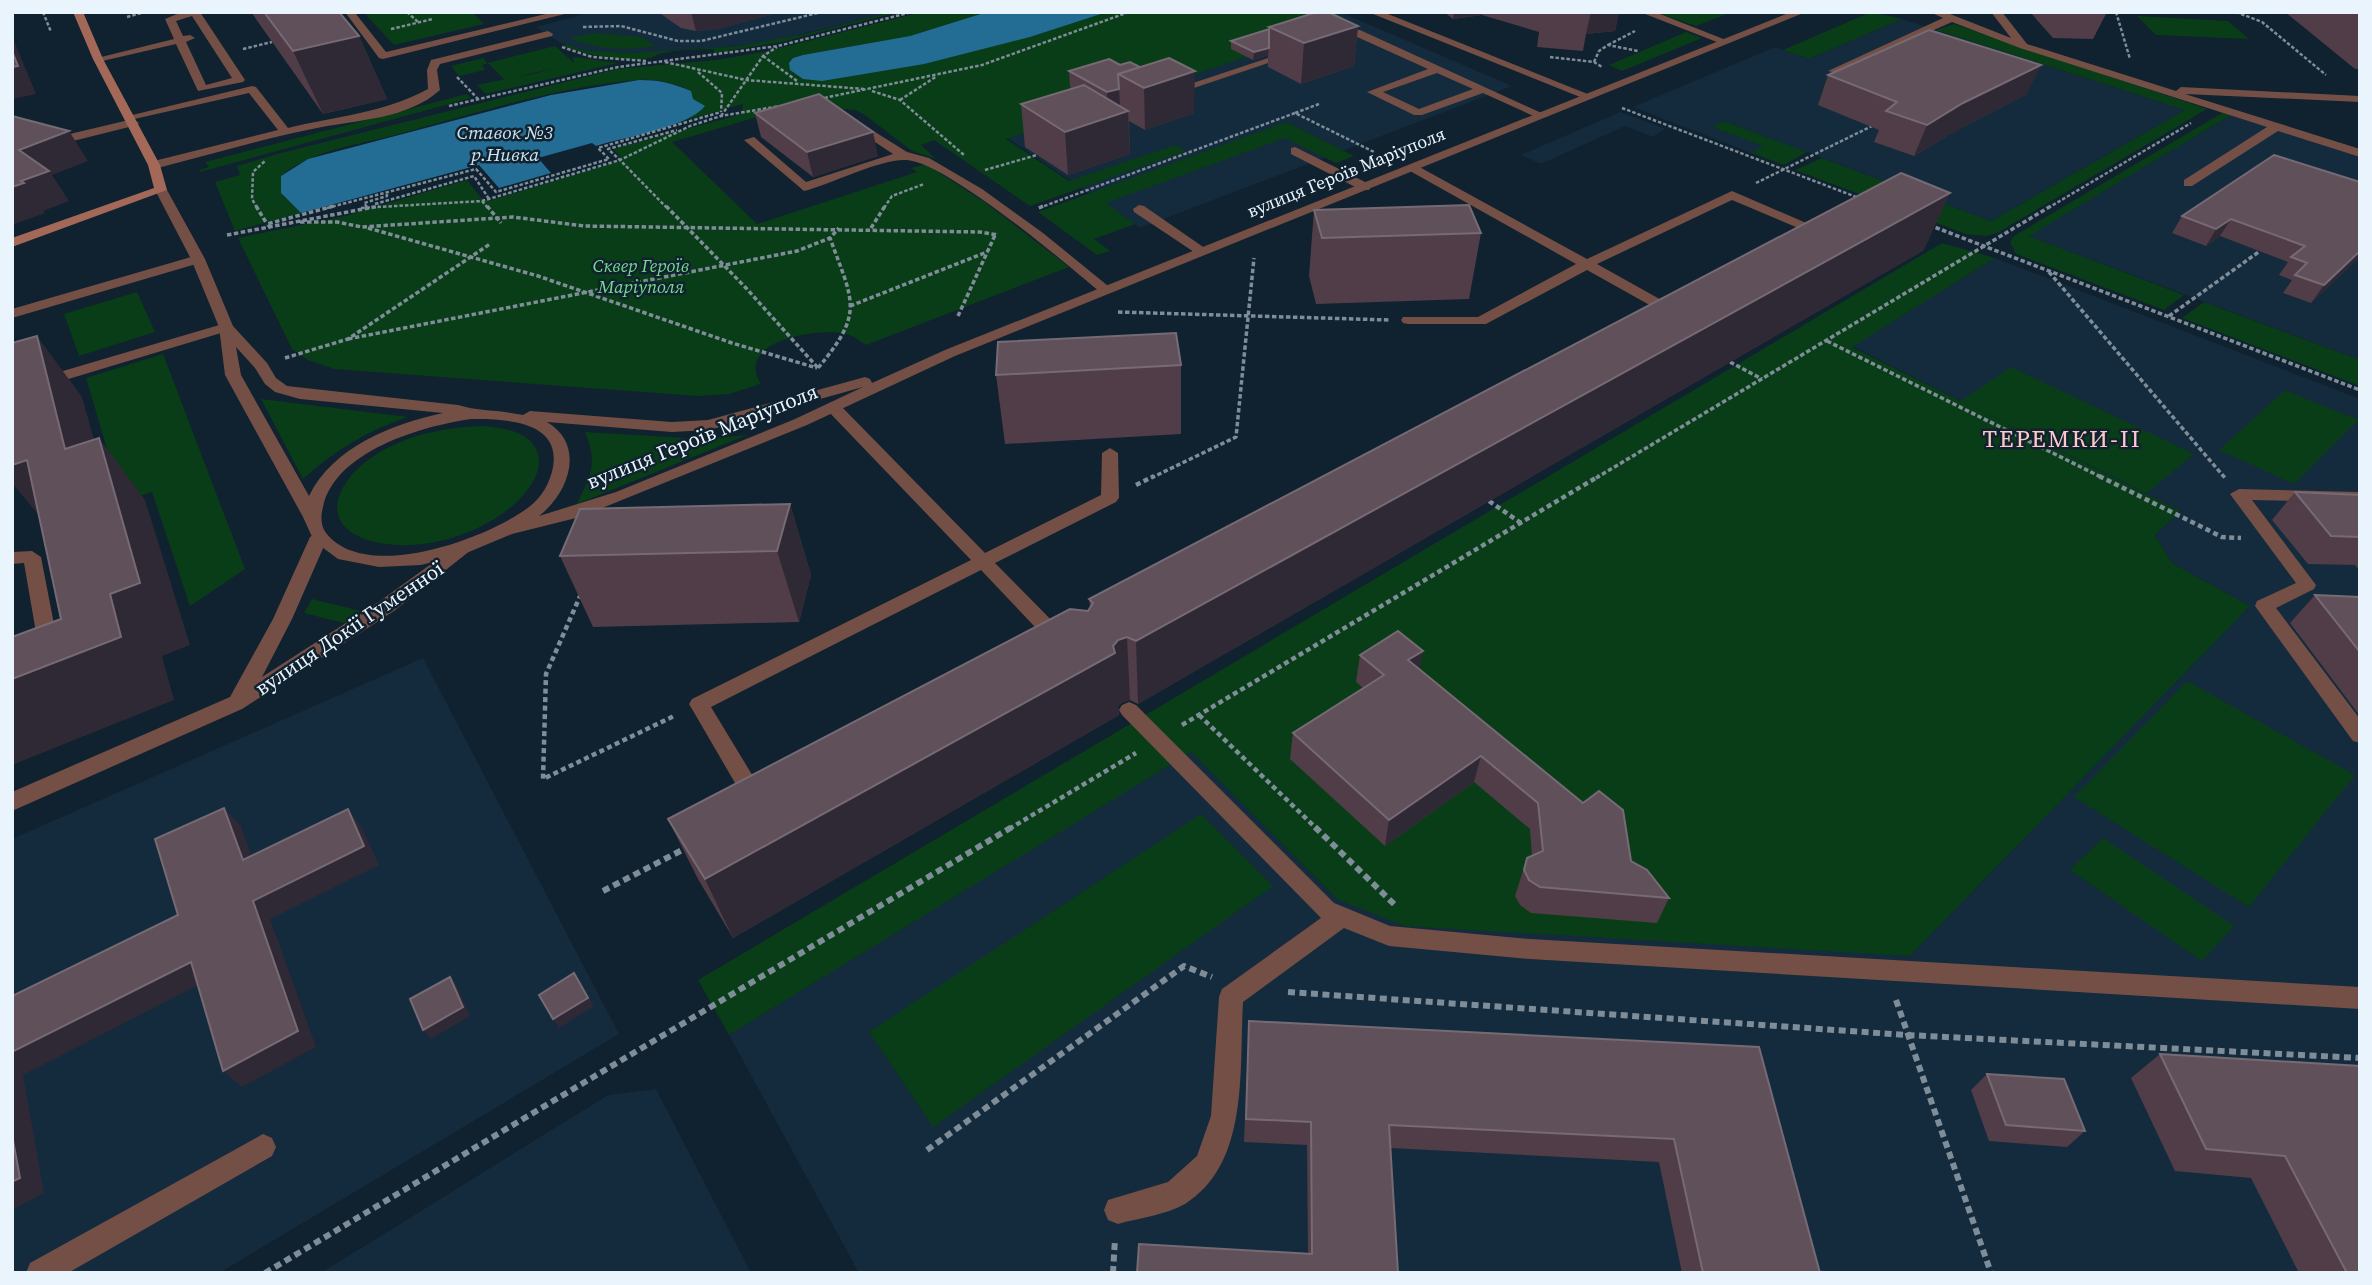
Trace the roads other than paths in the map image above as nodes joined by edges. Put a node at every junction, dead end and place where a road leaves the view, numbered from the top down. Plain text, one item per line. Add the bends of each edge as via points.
1 (78, 12) edge
2 (195, 12) edge
3 (354, 12) edge
4 (568, 12) edge
5 (1373, 12) edge
6 (1645, 12) edge
7 (1801, 12) edge
8 (1935, 12) edge
9 (1996, 12) edge
10 (1952, 18) junction
11 (209, 35) junction
12 (546, 35) road end
13 (178, 41) junction
14 (1726, 42) junction
15 (1317, 45) edge
16 (2024, 46) junction
17 (1303, 49) edge
18 (98, 58) junction
19 (1438, 69) junction
20 (1833, 71) edge
21 (1483, 89) junction
22 (2156, 89) junction
23 (1158, 97) edge
24 (1590, 97) junction
25 (2357, 99) edge
26 (1542, 116) junction
27 (131, 120) junction
28 (852, 122) edge
29 (2275, 127) junction
30 (285, 132) junction
31 (12, 135) edge
32 (750, 140) dead end
33 (1296, 150) dead end
34 (2360, 153) edge
35 (904, 156) junction
36 (154, 165) junction
37 (1413, 168) junction
38 (2188, 183) dead end
39 (1365, 187) junction
40 (161, 190) junction
41 (1139, 209) dead end
42 (12, 243) edge
43 (1805, 248) edge
44 (1202, 251) junction
45 (198, 259) junction
46 (1587, 264) junction
47 (1106, 290) junction
48 (12, 314) edge
49 (1408, 320) road end
50 (1661, 325) edge
51 (226, 327) junction
52 (906, 371) junction
53 (12, 391) edge
54 (833, 407) junction
55 (491, 413) junction
56 (509, 415) junction
57 (1110, 453) dead end
58 (2360, 497) edge
59 (312, 517) junction
60 (510, 528) junction
61 (319, 537) junction
62 (462, 550) junction
63 (12, 558) edge
64 (984, 563) junction
65 (1066, 647) edge
66 (51, 664) edge
67 (235, 704) junction
68 (1129, 709) dead end
69 (2360, 735) edge
70 (773, 801) edge
71 (12, 802) edge
72 (1342, 916) junction
73 (2360, 998) edge
74 (262, 1147) dead end
75 (1118, 1210) dead end
76 (40, 1273) edge

1 - 18 main road
2 - 11 street
2 - 13 street via 170,19
3 - 4 street via 350,13 383,56 504,23
5 - 24 street
6 - 14 street
7 - 14 street, вулиця Героїв Маріуполя
8 - 10 street
9 - 16 street
10 - 16 street
10 - 20 street
11 - 13 street
11 - 13 street via 239,80 202,89
12 - 30 street via 435,62 434,90 407,105
13 - 18 street
14 - 24 street, вулиця Героїв Маріуполя
15 - 19 street via 1356,32
16 - 22 street
17 - 23 street
18 - 27 main road
19 - 21 street
19 - 21 street via 1373,92 1418,113
21 - 26 street
22 - 25 street
22 - 29 street
24 - 26 street, вулиця Героїв Маріуполя
26 - 37 street, вулиця Героїв Маріуполя
27 - 30 street via 252,89
27 - 31 street via 57,141
27 - 36 main road
28 - 35 street
29 - 34 street
29 - 38 street
30 - 36 street
32 - 35 street via 804,187
33 - 39 street
35 - 47 street via 929,162 954,176
36 - 40 main road
37 - 39 street, вулиця Героїв Маріуполя
37 - 46 street
39 - 44 street, вулиця Героїв Маріуполя
40 - 42 main road
40 - 45 street
41 - 44 street
43 - 46 street via 1828,236 1732,195
44 - 47 street, вулиця Героїв Маріуполя
45 - 48 street
45 - 51 street
46 - 49 street via 1481,321
46 - 50 street via 1684,312
47 - 52 street, вулиця Героїв Маріуполя
51 - 53 street
51 - 55 street via 281,389
51 - 59 street via 233,375
52 - 54 street, вулиця Героїв Маріуполя
52 - 56 street, вулиця Героїв Маріуполя via 709,425 672,427
54 - 60 street, вулиця Героїв Маріуполя via 622,496
54 - 64 street
55 - 56 street
55 - 59 street via 451,416 371,444 340,467 319,492
56 - 60 street via 548,429 561,444 565,464 557,485
57 - 64 street via 1110,498
58 - 69 street via 2239,494 2307,585 2264,606
59 - 61 street
60 - 62 street
61 - 62 street via 336,550 381,561 427,559
61 - 67 street, вулиця Докії Гуменної via 278,631
62 - 67 street, вулиця Докії Гуменної via 387,606
63 - 66 street via 32,557
64 - 65 street
64 - 70 street via 699,704 761,808
67 - 71 street, вулиця Докії Гуменної
68 - 72 street via 1326,910
72 - 73 street via 1389,936 1530,949
72 - 75 street via 1231,997 1224,1115 1208,1165 1175,1194
74 - 76 street

